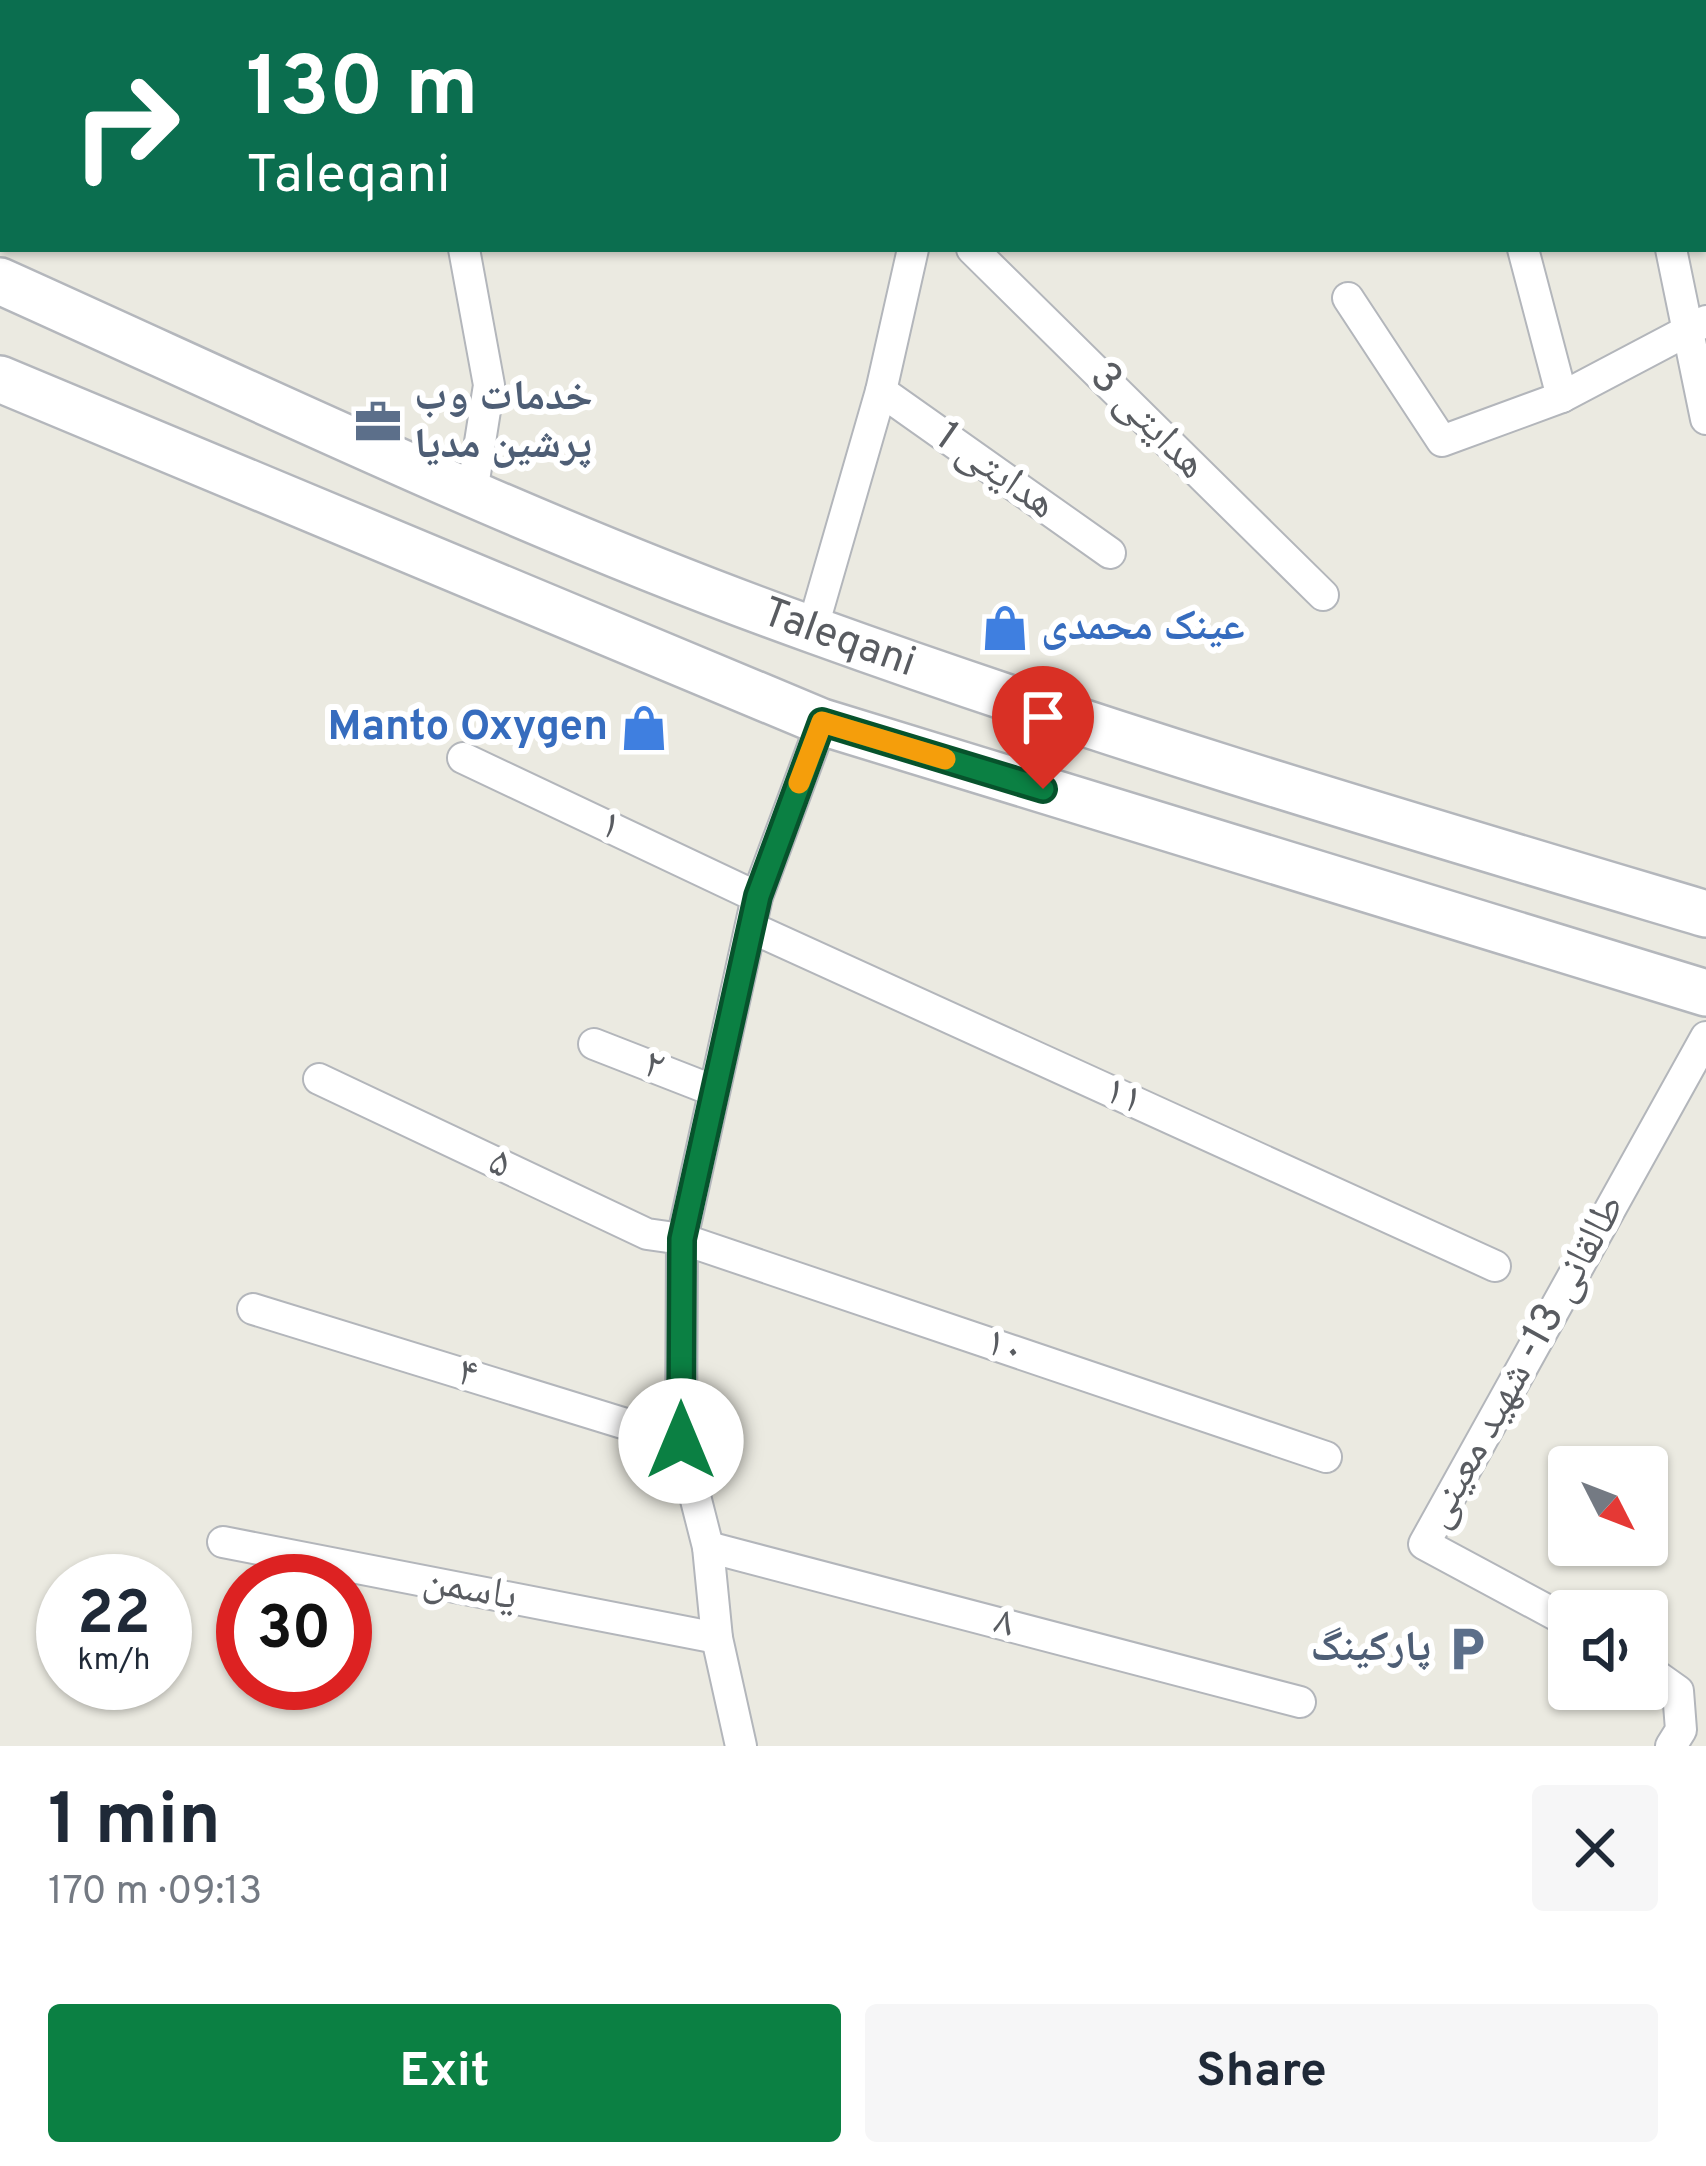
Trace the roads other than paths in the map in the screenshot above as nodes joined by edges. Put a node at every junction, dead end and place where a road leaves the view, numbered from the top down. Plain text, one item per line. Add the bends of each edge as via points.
1 (465, 252) edge
2 (913, 252) edge
3 (975, 252) edge
4 (1524, 252) edge
5 (1672, 252) edge
6 (0, 281) edge
7 (1348, 298) dead end
8 (1698, 326) edge
9 (0, 379) edge
10 (880, 392) junction
11 (1562, 397) junction
12 (1706, 419) edge
13 (472, 493) junction
14 (1110, 553) dead end
15 (1323, 595) dead end
16 (812, 630) junction
17 (822, 722) junction
18 (463, 758) dead end
19 (758, 896) junction
20 (1706, 914) edge
21 (752, 928) junction
22 (1706, 993) edge
23 (1706, 1037) edge
24 (594, 1044) dead end
25 (320, 1079) dead end
26 (712, 1090) junction
27 (682, 1239) junction
28 (1495, 1266) dead end
29 (253, 1309) dead end
30 (681, 1441) junction
31 (1326, 1457) dead end
32 (223, 1541) dead end
33 (708, 1546) junction
34 (1548, 1611) edge
35 (717, 1638) junction
36 (1668, 1684) edge
37 (1300, 1702) dead end
38 (741, 1746) edge
39 (1671, 1746) edge

1 - 13 street via 489,385
2 - 10 street
3 - 15 street, هدایتی 3
4 - 11 street
5 - 8 street
6 - 13 main road, Taleqani
7 - 11 street via 1442,441
8 - 11 street
8 - 12 street
9 - 17 main road, Taleqani
10 - 14 street, هدایتی 1
10 - 16 street
13 - 16 main road, Taleqani
16 - 20 main road, Taleqani via 1166,752
17 - 19 street
17 - 22 main road, Taleqani
18 - 19 street, ۱
19 - 21 street
21 - 26 street
21 - 28 street, ۱۱
23 - 34 street, طالقانی 13- شهید معینی via 1424,1544
24 - 26 street, ۲
25 - 27 street, ۵ via 612,1219
26 - 27 street
27 - 30 street
27 - 31 street, ۱۰
29 - 30 street, ۴
30 - 33 street
32 - 35 street, یاسمن
33 - 35 street
33 - 37 street, ۸
35 - 38 street
36 - 39 street via 1678,1691 1681,1730

